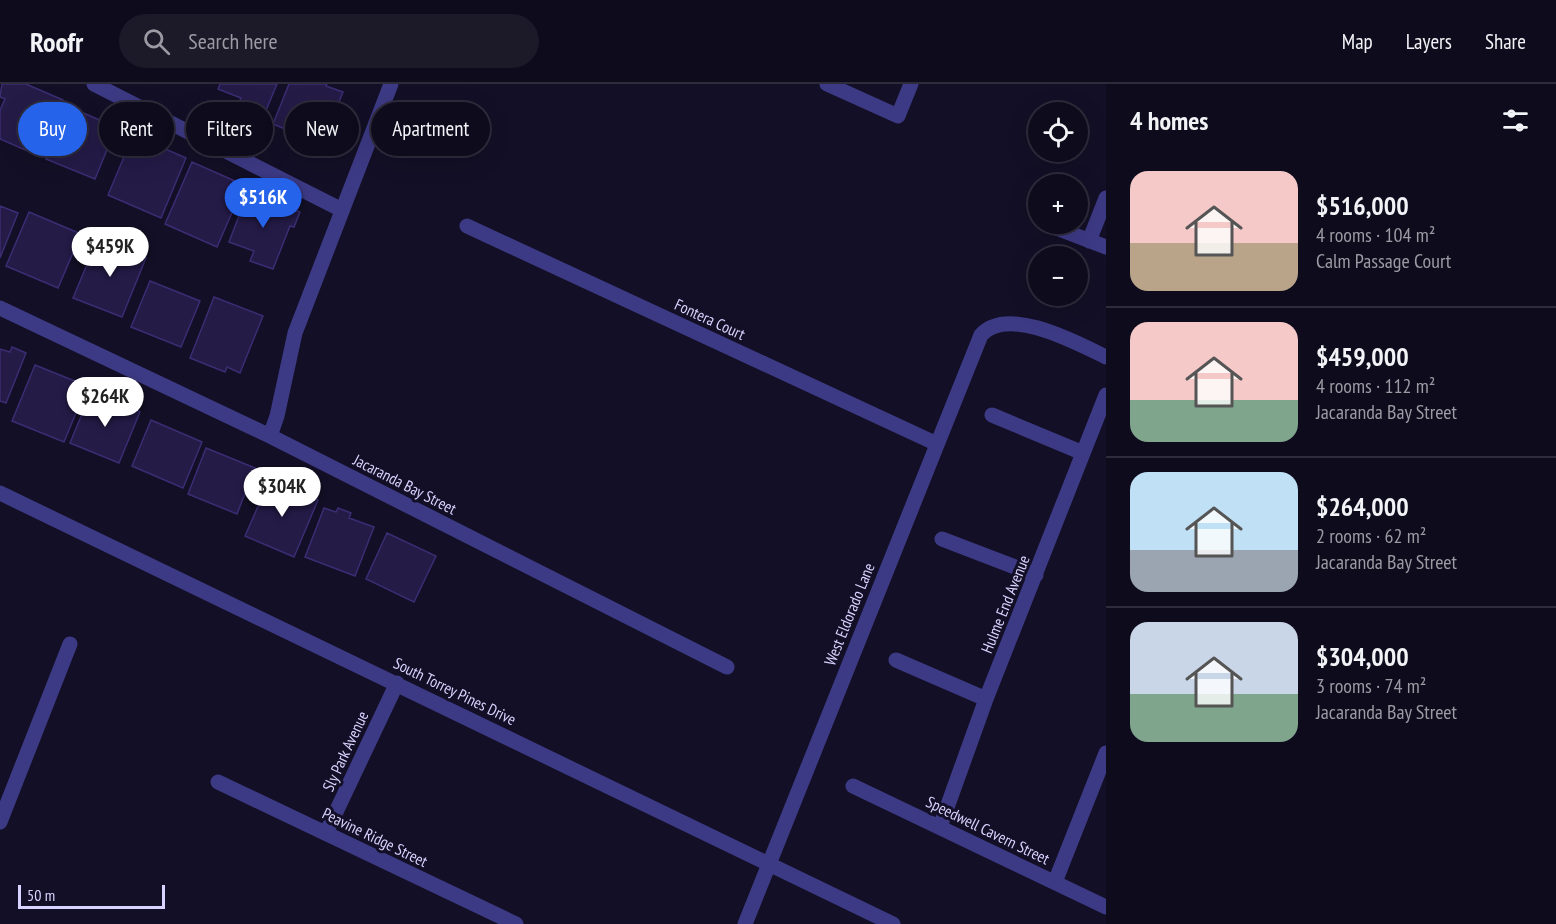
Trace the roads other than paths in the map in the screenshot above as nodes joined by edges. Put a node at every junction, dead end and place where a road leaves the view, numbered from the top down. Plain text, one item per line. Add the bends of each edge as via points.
1 (94, 84) edge
2 (391, 84) edge
3 (827, 84) edge
4 (911, 84) edge
5 (1106, 198) edge
6 (342, 210) junction
7 (467, 226) dead end
8 (1071, 234) edge
9 (1089, 241) junction
10 (1106, 247) edge
11 (0, 308) edge
12 (1106, 357) edge
13 (1106, 395) edge
14 (992, 415) dead end
15 (270, 436) junction
16 (937, 444) junction
17 (1083, 453) junction
18 (0, 493) edge
19 (942, 539) dead end
20 (1036, 575) junction
21 (70, 644) dead end
22 (896, 660) dead end
23 (727, 667) dead end
24 (397, 683) junction
25 (986, 699) junction
26 (1106, 753) edge
27 (218, 782) dead end
28 (853, 786) dead end
29 (0, 822) edge
30 (940, 827) junction
31 (326, 833) junction
32 (769, 864) junction
33 (1055, 882) junction
34 (1106, 907) edge
35 (506, 922) edge
36 (745, 924) edge
37 (893, 924) edge

1 - 6 street
2 - 6 street
3 - 4 street via 898,116
5 - 9 street
6 - 15 street via 295,333
7 - 16 street, Fontera Court
8 - 9 street
9 - 10 street
11 - 15 street, Jacaranda Bay Street
12 - 16 street, West Eldorado Lane via 1030,325 988,327 981,335
13 - 17 street, Hulme End Avenue
14 - 17 street
15 - 23 street, Jacaranda Bay Street
16 - 32 street, West Eldorado Lane
17 - 20 street, Hulme End Avenue
18 - 24 street, South Torrey Pines Drive
19 - 20 street
20 - 25 street, Hulme End Avenue
21 - 29 street
22 - 25 street
24 - 31 street, Sly Park Avenue
24 - 32 street, South Torrey Pines Drive
25 - 30 street, Hulme End Avenue
26 - 33 street
27 - 31 street, Peavine Ridge Street
28 - 30 street, Speedwell Cavern Street
30 - 33 street, Speedwell Cavern Street
31 - 35 street, Peavine Ridge Street
32 - 36 street, West Eldorado Lane
32 - 37 street, South Torrey Pines Drive
33 - 34 street, Speedwell Cavern Street

